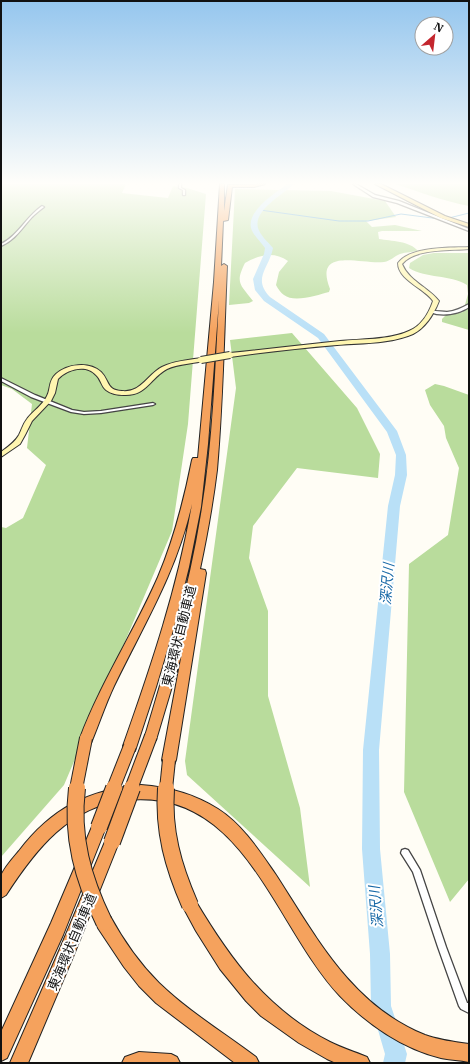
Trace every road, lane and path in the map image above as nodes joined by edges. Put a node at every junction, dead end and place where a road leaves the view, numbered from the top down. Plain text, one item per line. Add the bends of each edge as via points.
1 (17, 234) edge
2 (217, 234) edge
3 (220, 234) edge
4 (225, 234) edge
5 (1, 245) edge
6 (469, 248) edge
7 (218, 258) junction
8 (469, 305) edge
9 (432, 312) junction
10 (1, 379) edge
11 (207, 400) junction
12 (46, 402) junction
13 (153, 404) dead end
14 (1, 456) edge
15 (206, 515) junction
16 (405, 853) dead end
17 (1, 890) edge
18 (469, 1008) edge
19 (1, 1052) edge
20 (469, 1053) edge
21 (19, 1063) edge
22 (131, 1063) edge
23 (171, 1063) edge
24 (250, 1063) edge
25 (361, 1063) edge

1 - 5 street via 12,240
2 - 7 highway
3 - 7 highway, 東海環状自動車道
4 - 15 highway, 東海環状自動車道 via 216,428
6 - 9 street via 420,252 400,264 404,273 436,301
7 - 11 highway, 東海環状自動車道
8 - 9 street via 460,310 440,314
9 - 12 street, bridge via 412,332 394,338 294,347 177,364 165,368 147,385 132,393 110,390 104,386 96,371 80,367 70,369 56,377 51,396
10 - 12 street
11 - 19 highway, 東海環状自動車道, bridge via 200,482 188,545 162,650 130,746 99,827 57,929
11 - 24 highway, bridge via 189,496 168,567 91,723 76,788 74,814 77,844 85,878 116,944 161,996
12 - 13 street via 84,413
12 - 14 street via 27,422 20,440
15 - 21 highway, 東海環状自動車道, bridge via 182,631 151,736 112,842
15 - 25 highway, bridge via 197,602 169,760 167,834 181,884 209,939 229,970 250,995 282,1023 328,1051
16 - 18 street via 416,870 464,1006
17 - 20 highway via 16,866 47,830 90,802 122,792 139,791 179,797 219,818 239,837 314,951 344,989 362,1006 409,1037 439,1048
22 - 23 highway via 139,1060

